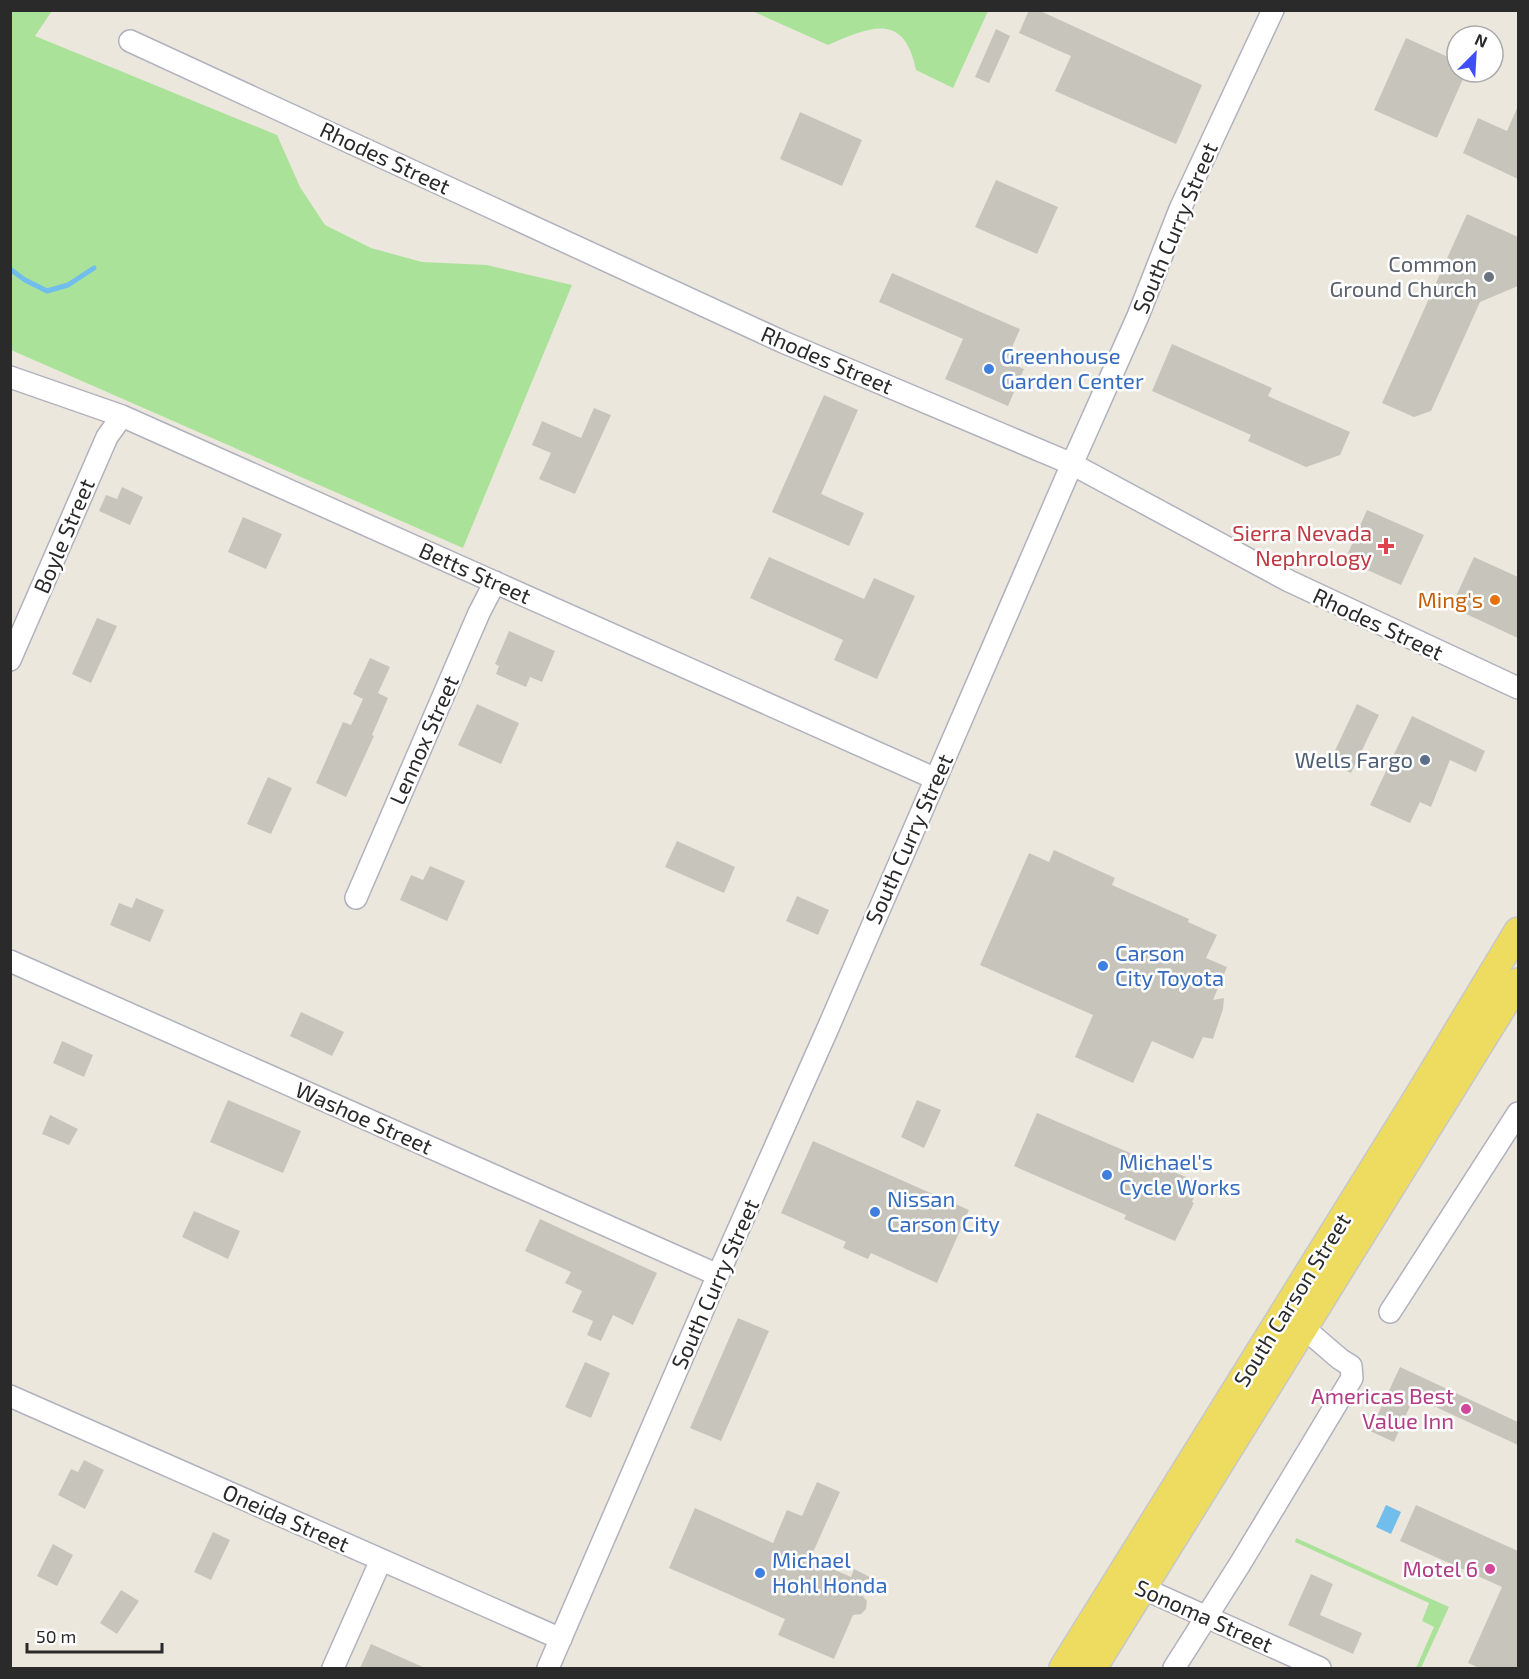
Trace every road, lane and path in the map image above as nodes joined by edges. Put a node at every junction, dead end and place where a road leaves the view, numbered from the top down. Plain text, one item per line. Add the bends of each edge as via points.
1 (1273, 10) edge
2 (130, 41) dead end
3 (10, 377) edge
4 (122, 416) junction
5 (1072, 464) junction
6 (495, 582) junction
7 (10, 660) edge
8 (1518, 688) edge
9 (936, 779) junction
10 (356, 898) dead end
11 (1518, 931) edge
12 (10, 961) edge
13 (1518, 982) edge
14 (1518, 1113) edge
15 (718, 1275) junction
16 (1288, 1307) junction
17 (1390, 1311) dead end
18 (1305, 1329) junction
19 (10, 1396) edge
20 (381, 1560) junction
21 (1132, 1583) junction
22 (1205, 1618) junction
23 (561, 1639) junction
24 (333, 1668) edge
25 (548, 1668) edge
26 (1064, 1668) edge
27 (1093, 1668) edge
28 (1174, 1668) edge
29 (1320, 1668) edge

1 - 5 street, South Curry Street via 1180,209 1147,295
2 - 5 street, Rhodes Street via 783,342
3 - 4 street, Betts Street
4 - 6 street, Betts Street
4 - 7 street, Boyle Street via 107,437
5 - 8 street, Rhodes Street via 1289,581
5 - 9 street, South Curry Street
6 - 9 street, Betts Street
6 - 10 street, Lennox Street
9 - 15 street, South Curry Street
11 - 16 main road, South Carson Street
12 - 15 street, Washoe Street
13 - 18 main road, South Carson Street
14 - 17 street
15 - 23 street, South Curry Street
16 - 18 main road
16 - 21 main road, South Carson Street
18 - 21 main road, South Carson Street
18 - 22 street via 1351,1366 1352,1378
19 - 20 street, Oneida Street
20 - 23 street, Oneida Street
20 - 24 street
21 - 22 street, Sonoma Street
21 - 26 main road, South Carson Street
21 - 27 main road, South Carson Street
22 - 28 street
22 - 29 street, Sonoma Street
23 - 25 street, South Curry Street

